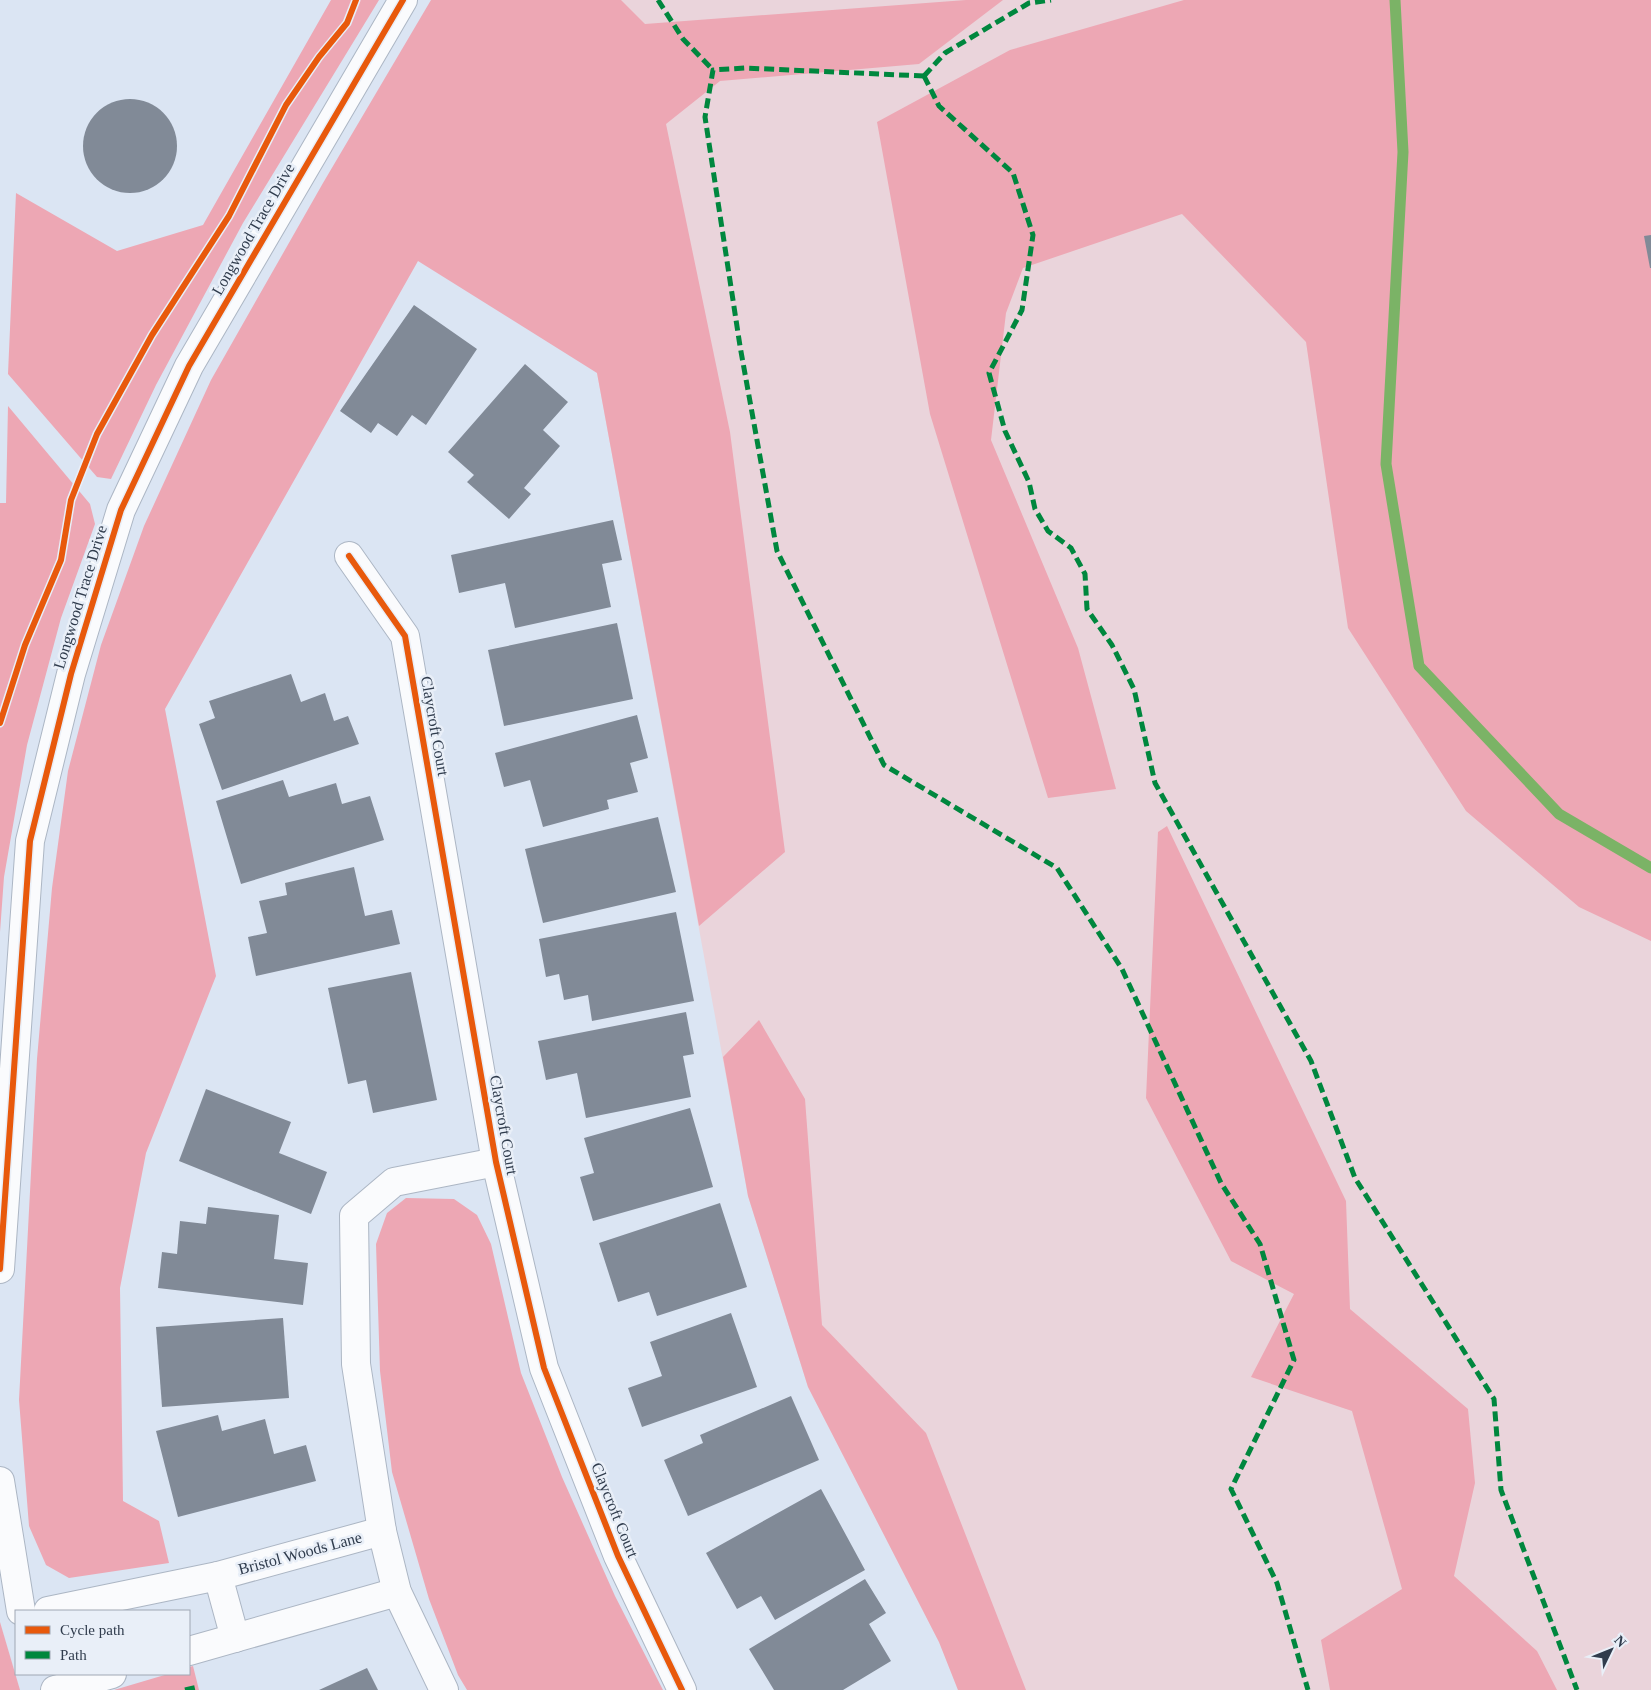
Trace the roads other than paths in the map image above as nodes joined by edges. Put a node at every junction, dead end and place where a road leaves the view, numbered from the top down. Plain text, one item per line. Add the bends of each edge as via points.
1 (403, 0) edge
2 (349, 556) dead end
3 (496, 1162) junction
4 (0, 1269) edge
5 (0, 1482) edge
6 (382, 1531) junction
7 (218, 1576) junction
8 (397, 1592) junction
9 (21, 1610) edge
10 (53, 1610) edge
11 (235, 1638) junction
12 (190, 1652) edge
13 (39, 1675) edge
14 (108, 1675) edge
15 (43, 1690) edge
16 (55, 1690) edge
17 (444, 1690) edge
18 (682, 1690) edge

1 - 4 street, Longwood Trace Drive via 189,366 121,510 71,674 30,841
2 - 3 street, Claycroft Court via 406,636
3 - 6 street, Claycroft Court via 394,1182 354,1216 356,1364
3 - 18 street, Claycroft Court via 544,1368 618,1556
5 - 9 street
6 - 7 street, Bristol Woods Lane
6 - 8 street, Claycroft Court
7 - 10 street, Bristol Woods Lane
7 - 11 street, Bristol Woods Lane
8 - 11 street
8 - 17 street, Claycroft Court
11 - 12 street
13 - 15 street
14 - 16 street

